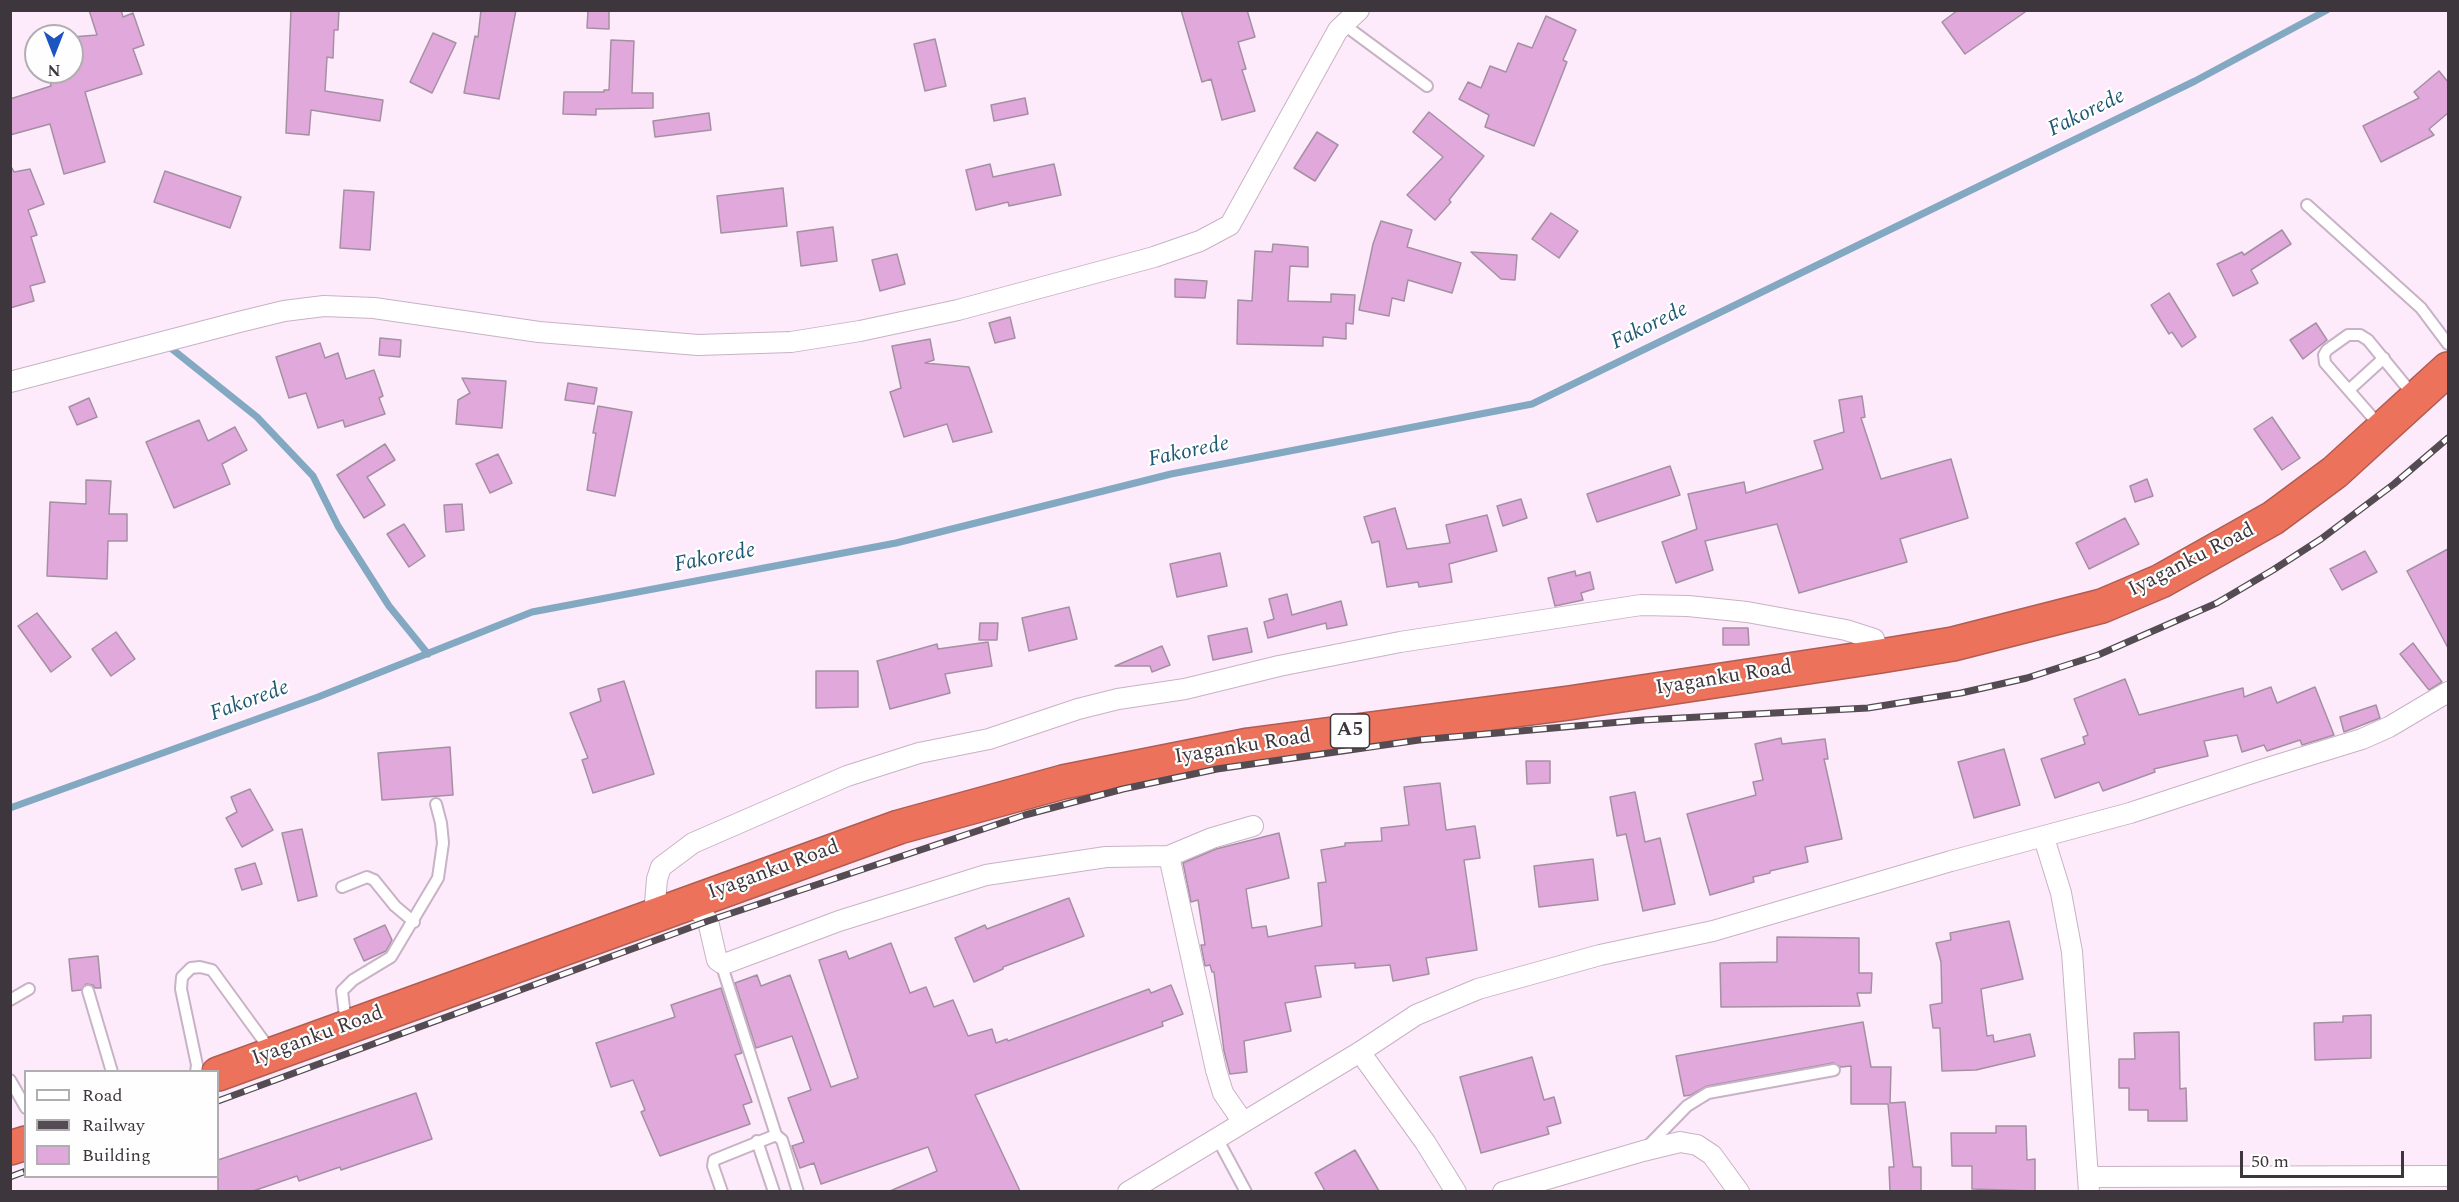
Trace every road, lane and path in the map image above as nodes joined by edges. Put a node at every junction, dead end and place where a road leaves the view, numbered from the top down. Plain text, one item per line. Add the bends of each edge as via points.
1 (1359, 10) edge
2 (1343, 24) junction
3 (1427, 86) dead end
4 (2307, 205) dead end
5 (2448, 344) edge
6 (2384, 358) junction
7 (2448, 369) edge
8 (10, 382) edge
9 (2350, 389) junction
10 (2416, 399) junction
11 (2383, 429) junction
12 (1881, 656) junction
13 (2448, 693) edge
14 (436, 804) dead end
15 (1253, 826) dead end
16 (2044, 838) junction
17 (1169, 856) junction
18 (342, 886) dead end
19 (691, 902) junction
20 (654, 915) junction
21 (414, 922) junction
22 (721, 963) junction
23 (29, 989) dead end
24 (88, 991) dead end
25 (10, 1000) edge
26 (346, 1027) junction
27 (1360, 1052) junction
28 (273, 1053) junction
29 (112, 1070) edge
30 (196, 1070) edge
31 (1834, 1070) dead end
32 (219, 1074) edge
33 (10, 1080) edge
34 (24, 1104) edge
35 (1243, 1122) junction
36 (776, 1135) junction
37 (1217, 1138) junction
38 (757, 1141) junction
39 (1643, 1151) junction
40 (2448, 1176) edge
41 (2089, 1184) edge
42 (722, 1191) edge
43 (774, 1191) edge
44 (798, 1191) edge
45 (1128, 1191) edge
46 (1246, 1191) edge
47 (1456, 1191) edge
48 (1503, 1191) edge
49 (1739, 1191) edge

1 - 2 street
2 - 3 lane
2 - 8 street via 1230,225 1155,257 958,310 791,342 698,345 539,332 374,308 324,306 284,311
4 - 5 lane via 2421,308
6 - 9 lane
6 - 9 lane via 2368,340 2354,333 2326,350 2325,363
6 - 10 lane
7 - 10 highway, Iyaganku Road / A5
9 - 11 lane
10 - 11 highway, Iyaganku Road / A5
11 - 12 highway, Iyaganku Road / A5 via 2335,472 2273,518 2161,581 2102,606 2028,626
12 - 19 highway, Iyaganku Road / A5 via 1569,703 1249,745 1142,765 1063,782 899,827
12 - 20 street via 1874,639 1846,630 1747,612 1641,605 1400,642 1185,689 1118,699 989,739 919,753 847,776 693,843 661,867
13 - 16 street via 2362,739
14 - 21 lane via 443,843 438,878
15 - 17 street
16 - 27 street via 1951,861 1713,931 1600,955 1478,989 1416,1015
16 - 41 street via 2061,893 2072,952
17 - 22 street via 1106,857 986,875
17 - 35 street via 1216,1070 1223,1093
18 - 21 lane via 367,877 374,880
19 - 20 highway, Iyaganku Road / A5
19 - 22 street via 708,921 714,954
20 - 26 highway, Iyaganku Road / A5
21 - 26 lane via 391,957 342,991
22 - 36 lane
23 - 25 lane
24 - 29 lane
26 - 28 highway, Iyaganku Road / A5
27 - 35 street
27 - 47 street
28 - 30 lane via 212,970 191,968 182,977 181,989
28 - 32 highway, Iyaganku Road / A5
31 - 39 lane via 1708,1093 1687,1106
33 - 34 lane
35 - 37 street
36 - 38 lane
36 - 44 lane via 782,1140
37 - 45 street
37 - 46 lane
38 - 42 lane via 714,1160
38 - 43 lane
39 - 48 street
39 - 49 street via 1680,1142 1697,1145 1712,1155
40 - 41 street

